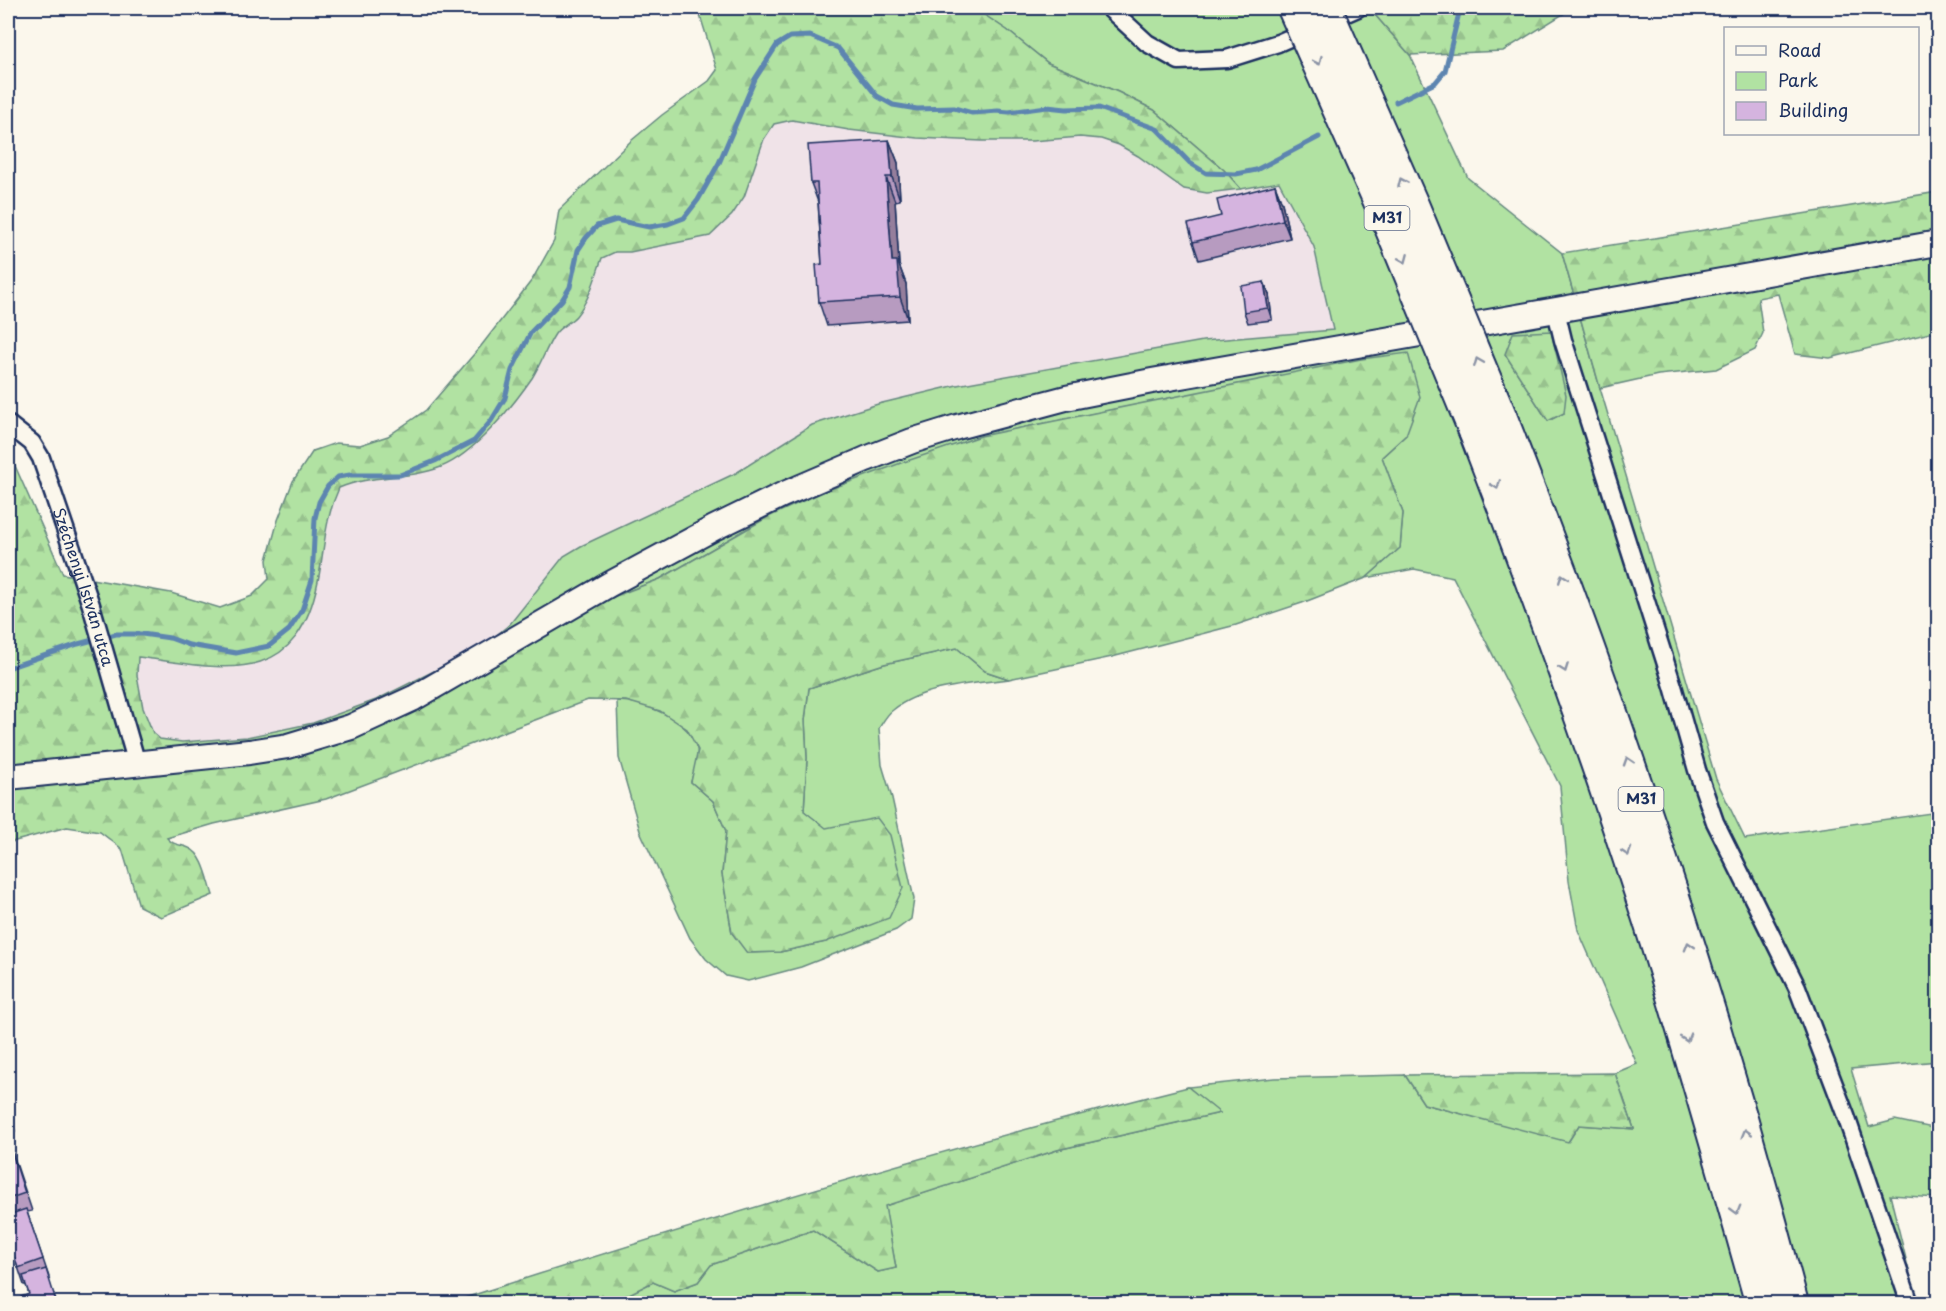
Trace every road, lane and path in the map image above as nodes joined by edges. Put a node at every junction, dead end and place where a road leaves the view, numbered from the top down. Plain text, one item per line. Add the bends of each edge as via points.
1 (1109, 8) edge
2 (1294, 8) edge
3 (1325, 8) edge
4 (1358, 8) edge
5 (1938, 243) edge
6 (1556, 311) junction
7 (8, 423) edge
8 (1487, 423) junction
9 (137, 764) junction
10 (8, 777) edge
11 (1762, 1304) edge
12 (1792, 1304) edge
13 (1910, 1304) edge

1 - 4 street via 1147,43 1179,61 1227,59 1278,43
2 -> 8 highway, M31, bridge
8 -> 3 highway, M31, bridge via 1413,207
5 - 6 main road
6 - 9 main road via 1066,398 912,441 714,528 414,698 351,727 288,746
6 - 13 street via 1715,822 1797,987
7 - 9 street, Széchenyi István utca via 32,443 41,458 91,605
8 -> 11 highway, M31 via 1657,943
12 -> 8 highway, M31 via 1744,1124 1622,744 1563,579
9 - 10 main road

